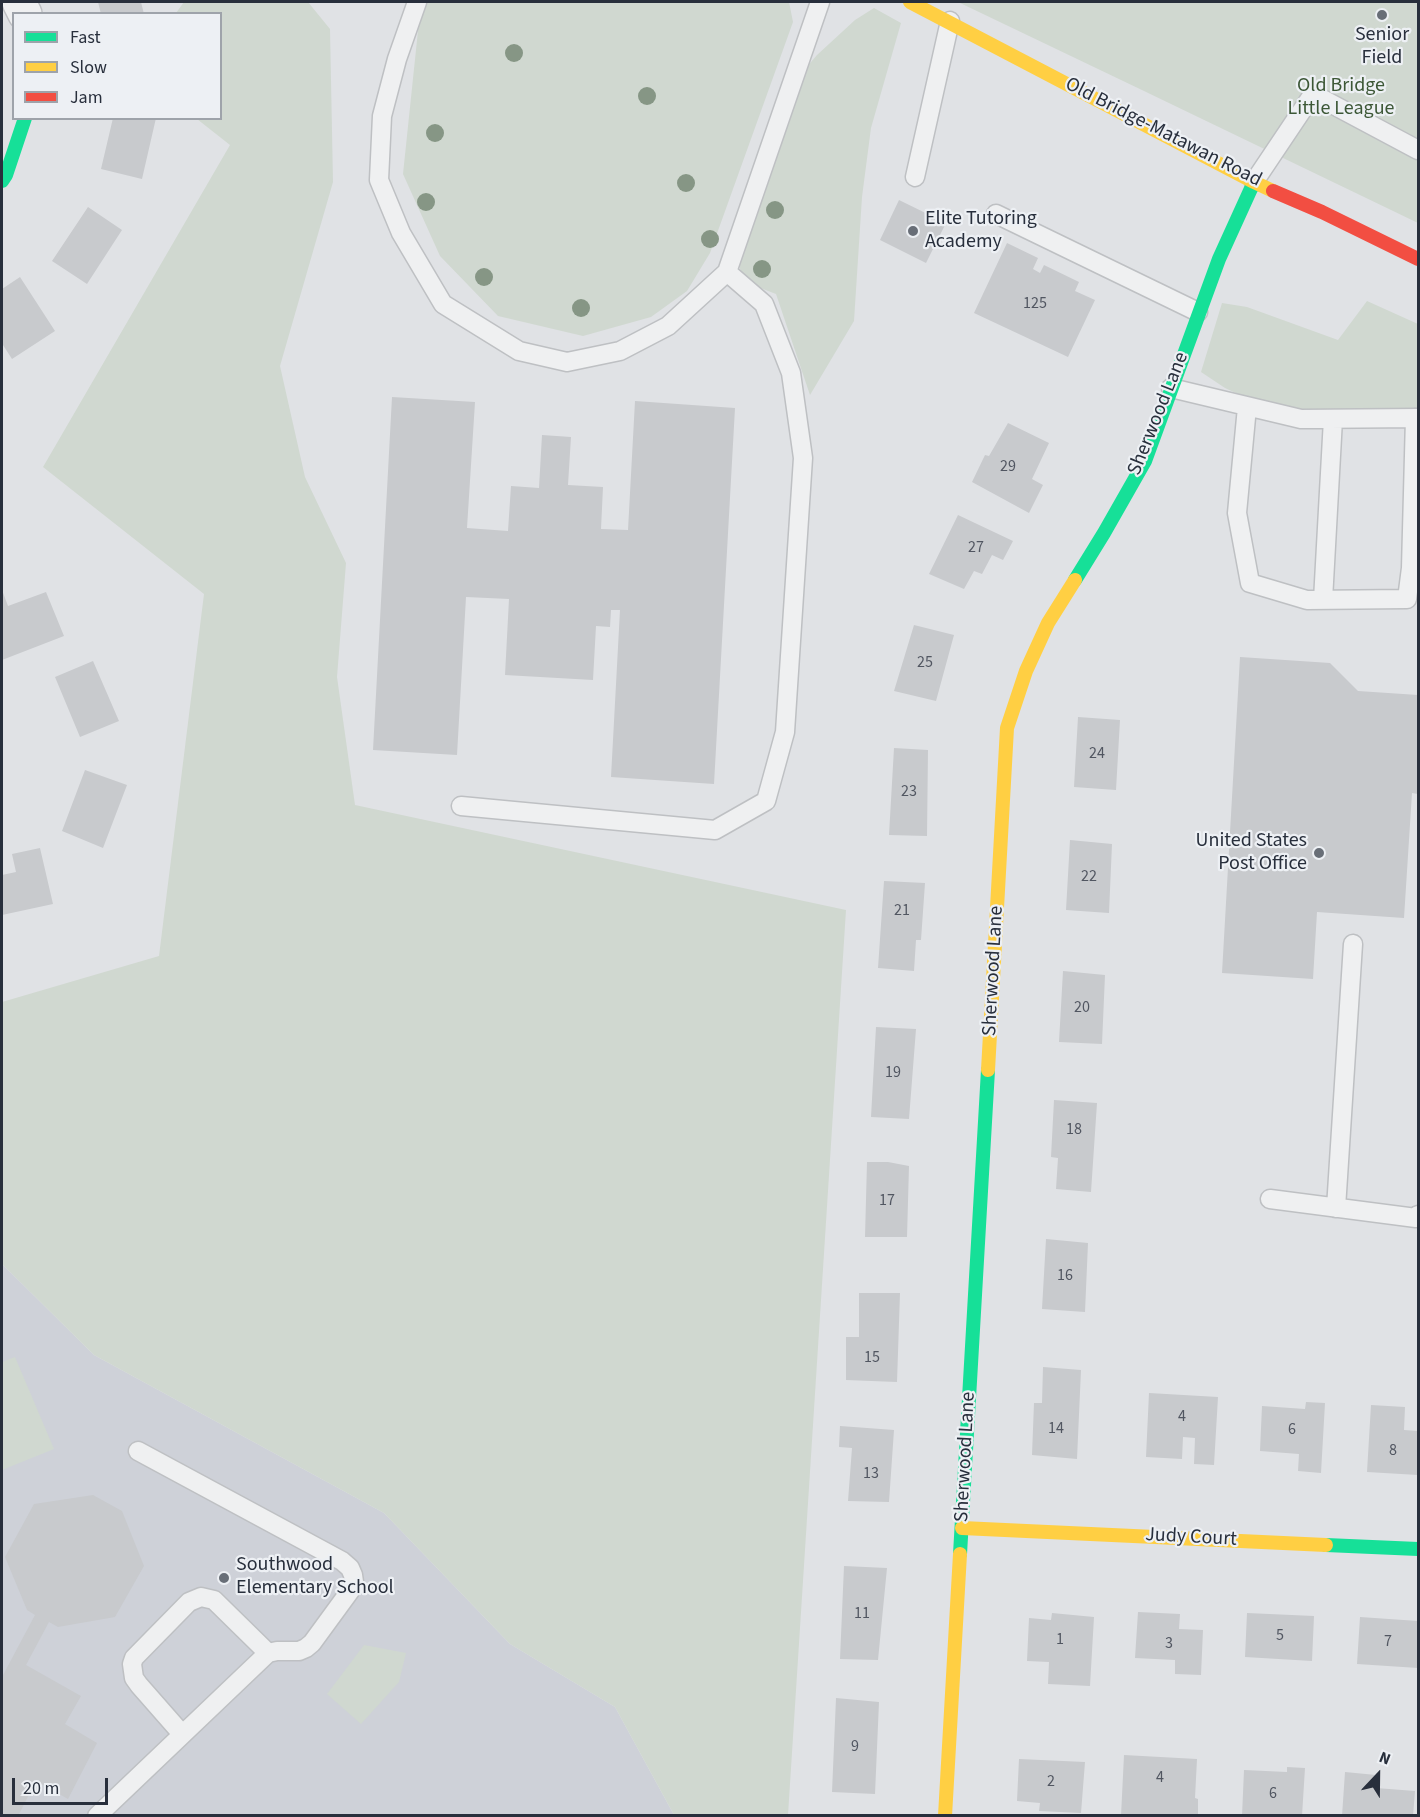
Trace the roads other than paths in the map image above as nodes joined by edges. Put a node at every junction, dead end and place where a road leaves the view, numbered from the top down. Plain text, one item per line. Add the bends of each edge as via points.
1 (417, 2) edge
2 (820, 2) edge
3 (910, 2) edge
4 (950, 21) junction
5 (24, 120) edge
6 (1419, 150) edge
7 (915, 177) dead end
8 (2, 181) edge
9 (1254, 182) junction
10 (996, 214) dead end
11 (1419, 259) edge
12 (727, 272) junction
13 (1198, 312) junction
14 (1171, 388) junction
15 (1246, 407) junction
16 (1417, 418) edge
17 (1333, 419) junction
18 (1323, 600) junction
19 (461, 806) dead end
20 (1353, 944) dead end
21 (1270, 1199) dead end
22 (1336, 1208) junction
23 (1419, 1215) edge
24 (138, 1451) dead end
25 (963, 1528) junction
26 (1419, 1549) edge
27 (268, 1653) junction
28 (182, 1734) junction
29 (97, 1815) edge
30 (945, 1815) edge

1 - 12 lane via 382,116 379,180 401,233 443,304 519,351 567,362 620,351 668,326
2 - 12 lane
3 - 4 street, Old Bridge-Matawan Road
4 - 7 lane
4 - 9 street, Old Bridge-Matawan Road
5 - 8 street
6 - 9 lane via 1313,94
9 - 11 street, Old Bridge-Matawan Road
9 - 13 street, Sherwood Lane
10 - 13 lane
12 - 19 lane via 764,304 791,373 803,458 785,732 766,801 715,830
13 - 14 street, Sherwood Lane
14 - 15 lane
14 - 25 street, Sherwood Lane via 1144,460 1104,534 1048,623 1026,671 1007,728
15 - 17 lane via 1301,419
15 - 18 lane via 1237,513 1250,584 1307,600
16 - 17 lane
16 - 18 lane via 1407,599
17 - 18 lane
20 - 22 lane
21 - 22 lane
22 - 23 lane via 1416,1218
24 - 27 lane via 350,1568 354,1582 350,1591 312,1643 299,1651
25 - 26 street, Judy Court
25 - 30 street, Sherwood Lane
27 - 28 lane
27 - 28 lane via 214,1600 201,1597 189,1602 132,1664 139,1685
28 - 29 lane

